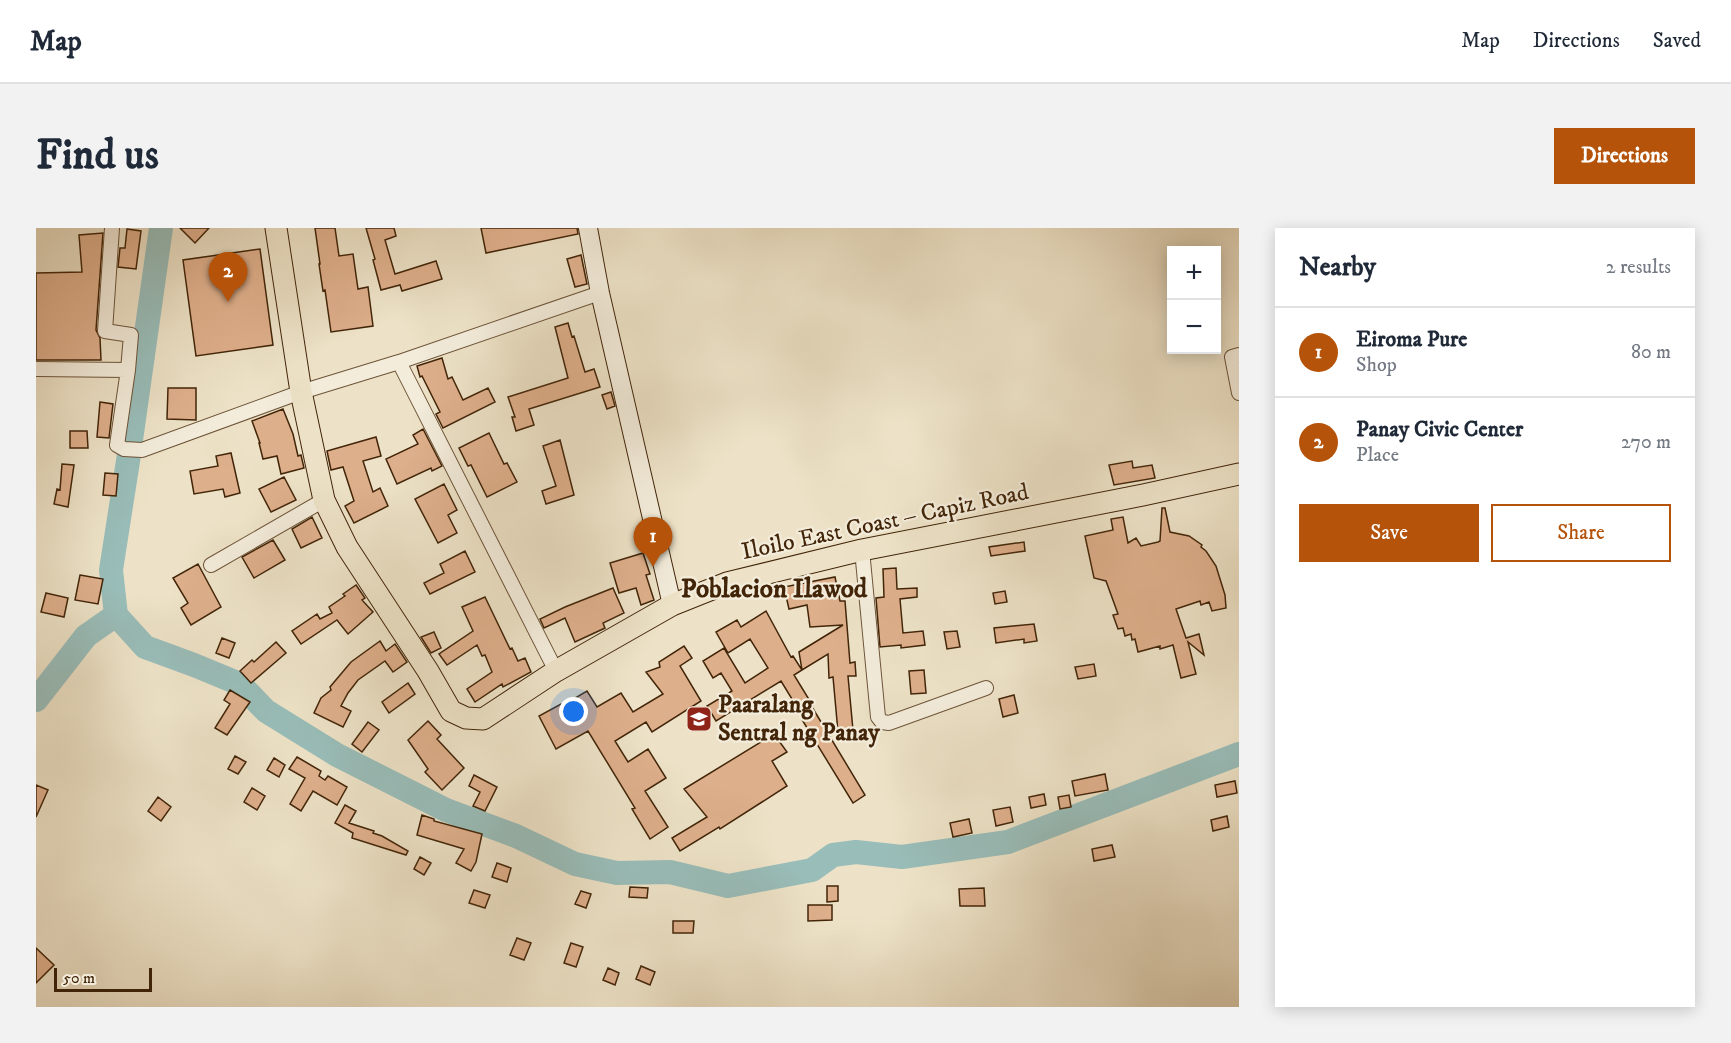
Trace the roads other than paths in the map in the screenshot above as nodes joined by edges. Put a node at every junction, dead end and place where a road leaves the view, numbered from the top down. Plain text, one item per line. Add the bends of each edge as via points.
1 (112, 228) edge
2 (276, 228) edge
3 (588, 228) edge
4 (600, 293) junction
5 (1239, 355) edge
6 (399, 362) junction
7 (36, 369) edge
8 (128, 370) junction
9 (301, 392) junction
10 (1239, 393) edge
11 (1239, 474) edge
12 (324, 500) junction
13 (862, 550) junction
14 (211, 565) dead end
15 (672, 604) junction
16 (556, 671) junction
17 (986, 688) dead end

1 - 8 street via 105,331 131,335
2 - 9 main road, Iloilo East Coast – Capiz Road
3 - 4 street
4 - 6 street
4 - 15 street
5 - 10 street via 1232,357
6 - 9 street
6 - 16 street
7 - 8 street
8 - 9 street via 117,445 124,448 141,450
9 - 12 main road, Iloilo East Coast – Capiz Road
11 - 13 main road, Iloilo East Coast – Capiz Road
12 - 14 street
12 - 16 main road, Iloilo East Coast – Capiz Road via 347,547 428,670 450,711 466,718 483,719
13 - 15 main road, Iloilo East Coast – Capiz Road via 727,583
13 - 17 street via 878,717 882,722 889,723
15 - 16 main road, Iloilo East Coast – Capiz Road

